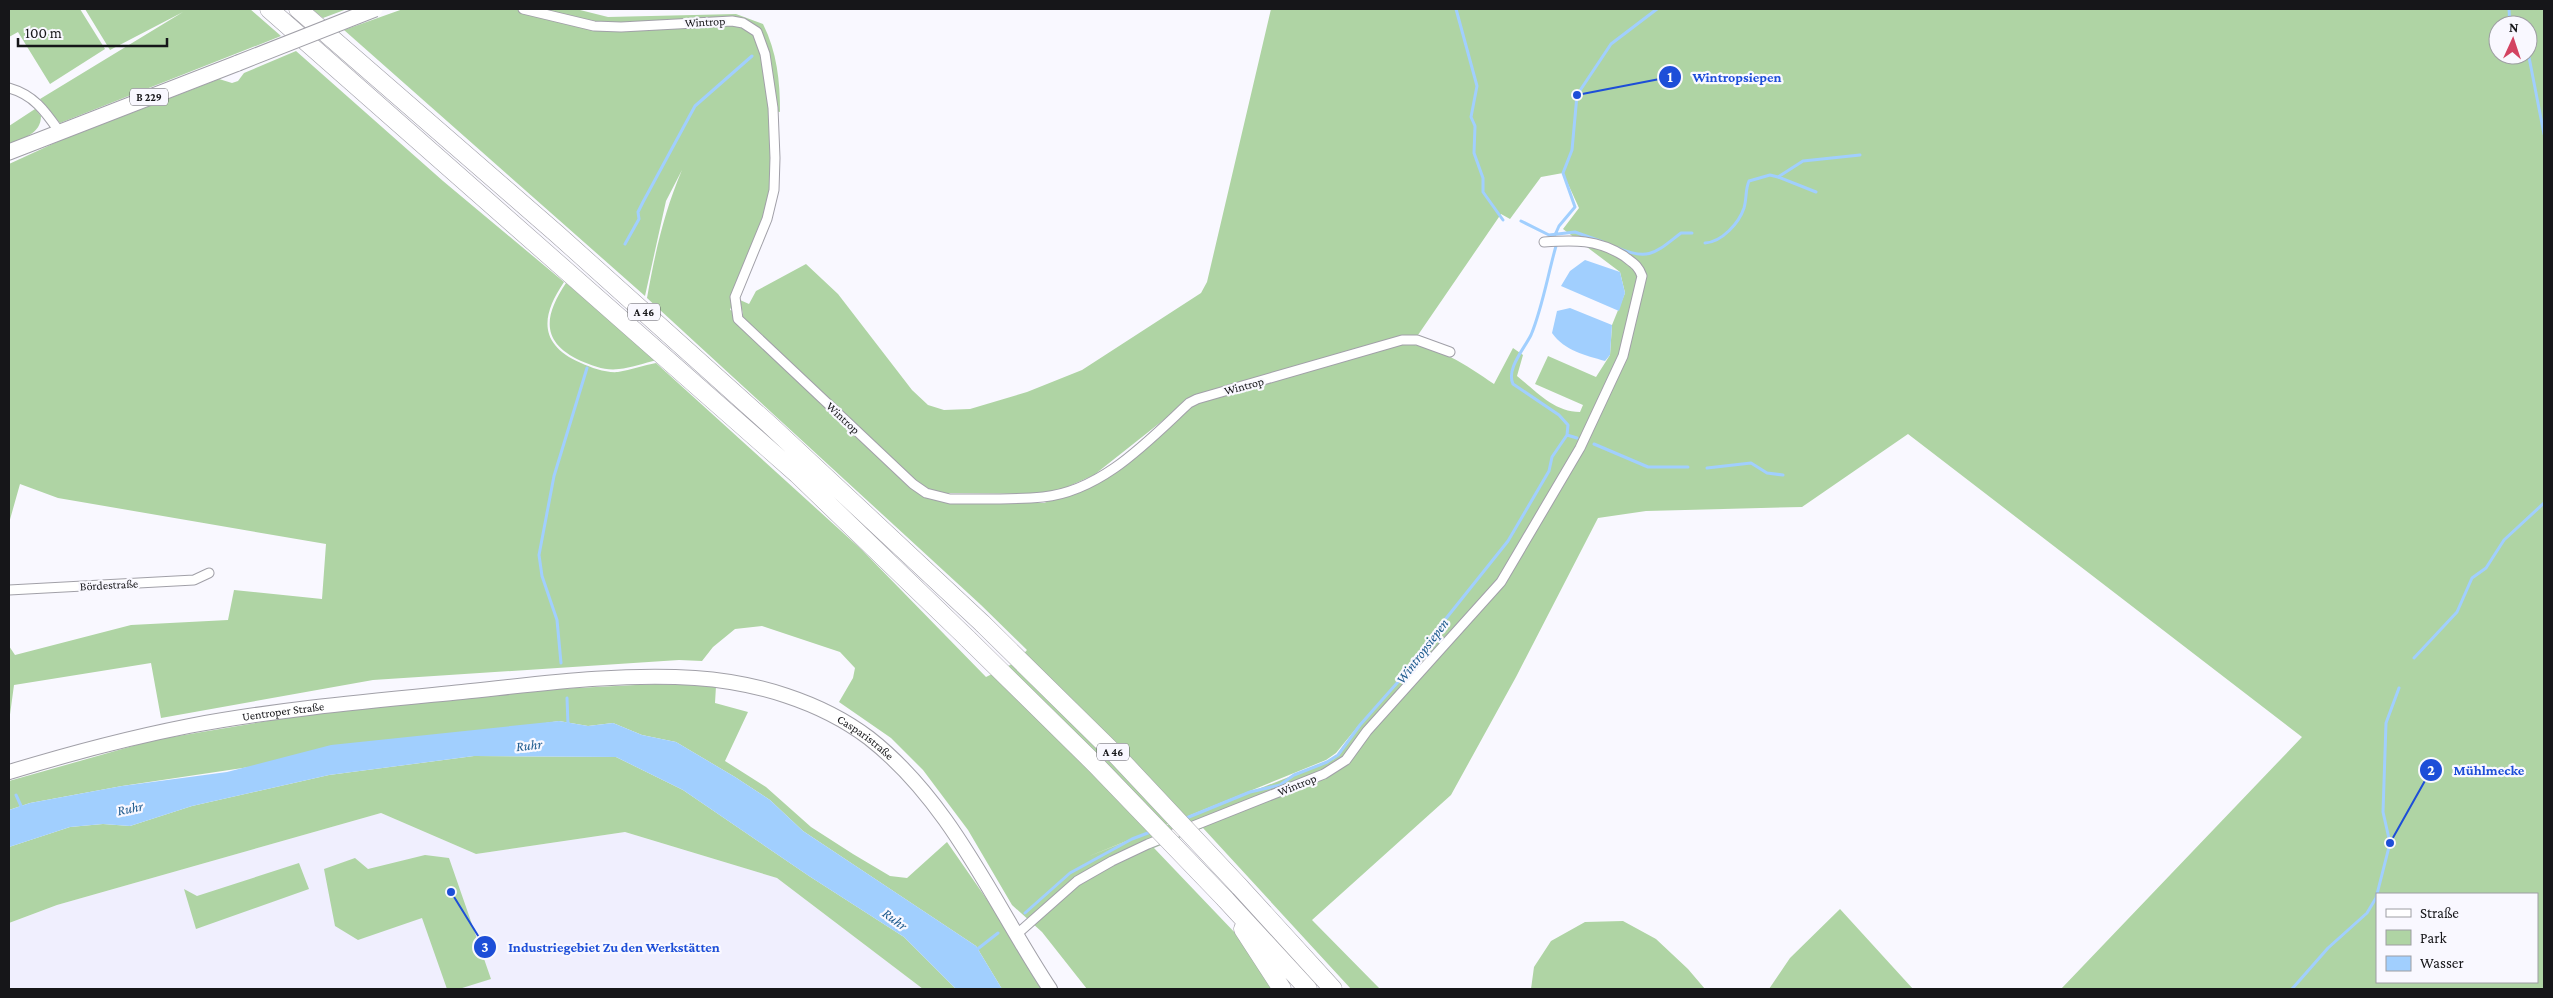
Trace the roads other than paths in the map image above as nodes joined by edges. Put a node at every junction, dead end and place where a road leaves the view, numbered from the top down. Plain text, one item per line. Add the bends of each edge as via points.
1 (269, 9) edge
2 (298, 9) edge
3 (375, 9) edge
4 (523, 9) edge
5 (9, 88) edge
6 (59, 131) junction
7 (9, 152) edge
8 (1544, 242) dead end
9 (1450, 352) dead end
10 (209, 573) dead end
11 (9, 590) edge
12 (564, 682) joint
13 (9, 772) edge
14 (1225, 899) junction
15 (1016, 935) junction
16 (1050, 989) edge
17 (1282, 989) edge
18 (1308, 989) edge
19 (1333, 989) edge

1 - 14 highway, A 46, bridge via 797,474 1095,764
2 - 19 highway, A 46, bridge via 772,426 983,624 1119,758
3 - 6 main road, B 229, bridge
4 - 9 street, Wintrop via 594,26 732,21 743,23 757,32 765,54 772,108 774,190 767,218 735,297 738,319 913,484 934,496 950,499 1053,495 1098,478 1140,448 1197,399 1402,340 1417,340
5 - 6 street via 40,103
6 - 7 main road, B 229
8 - 15 street, Wintrop via 1578,240 1596,243 1638,266 1642,276 1623,356 1580,448 1501,582 1337,768 1112,861 1077,882
10 - 11 street, Bördestraße via 194,580
12 - 13 main road, Uentroper Straße via 372,700 242,717 90,748
12 - 15 main road, Casparistraße via 696,678 728,682 789,697 843,721 892,758 934,805 960,841
14 - 17 highway
14 - 18 highway, A 46
15 - 16 main road, Casparistraße

